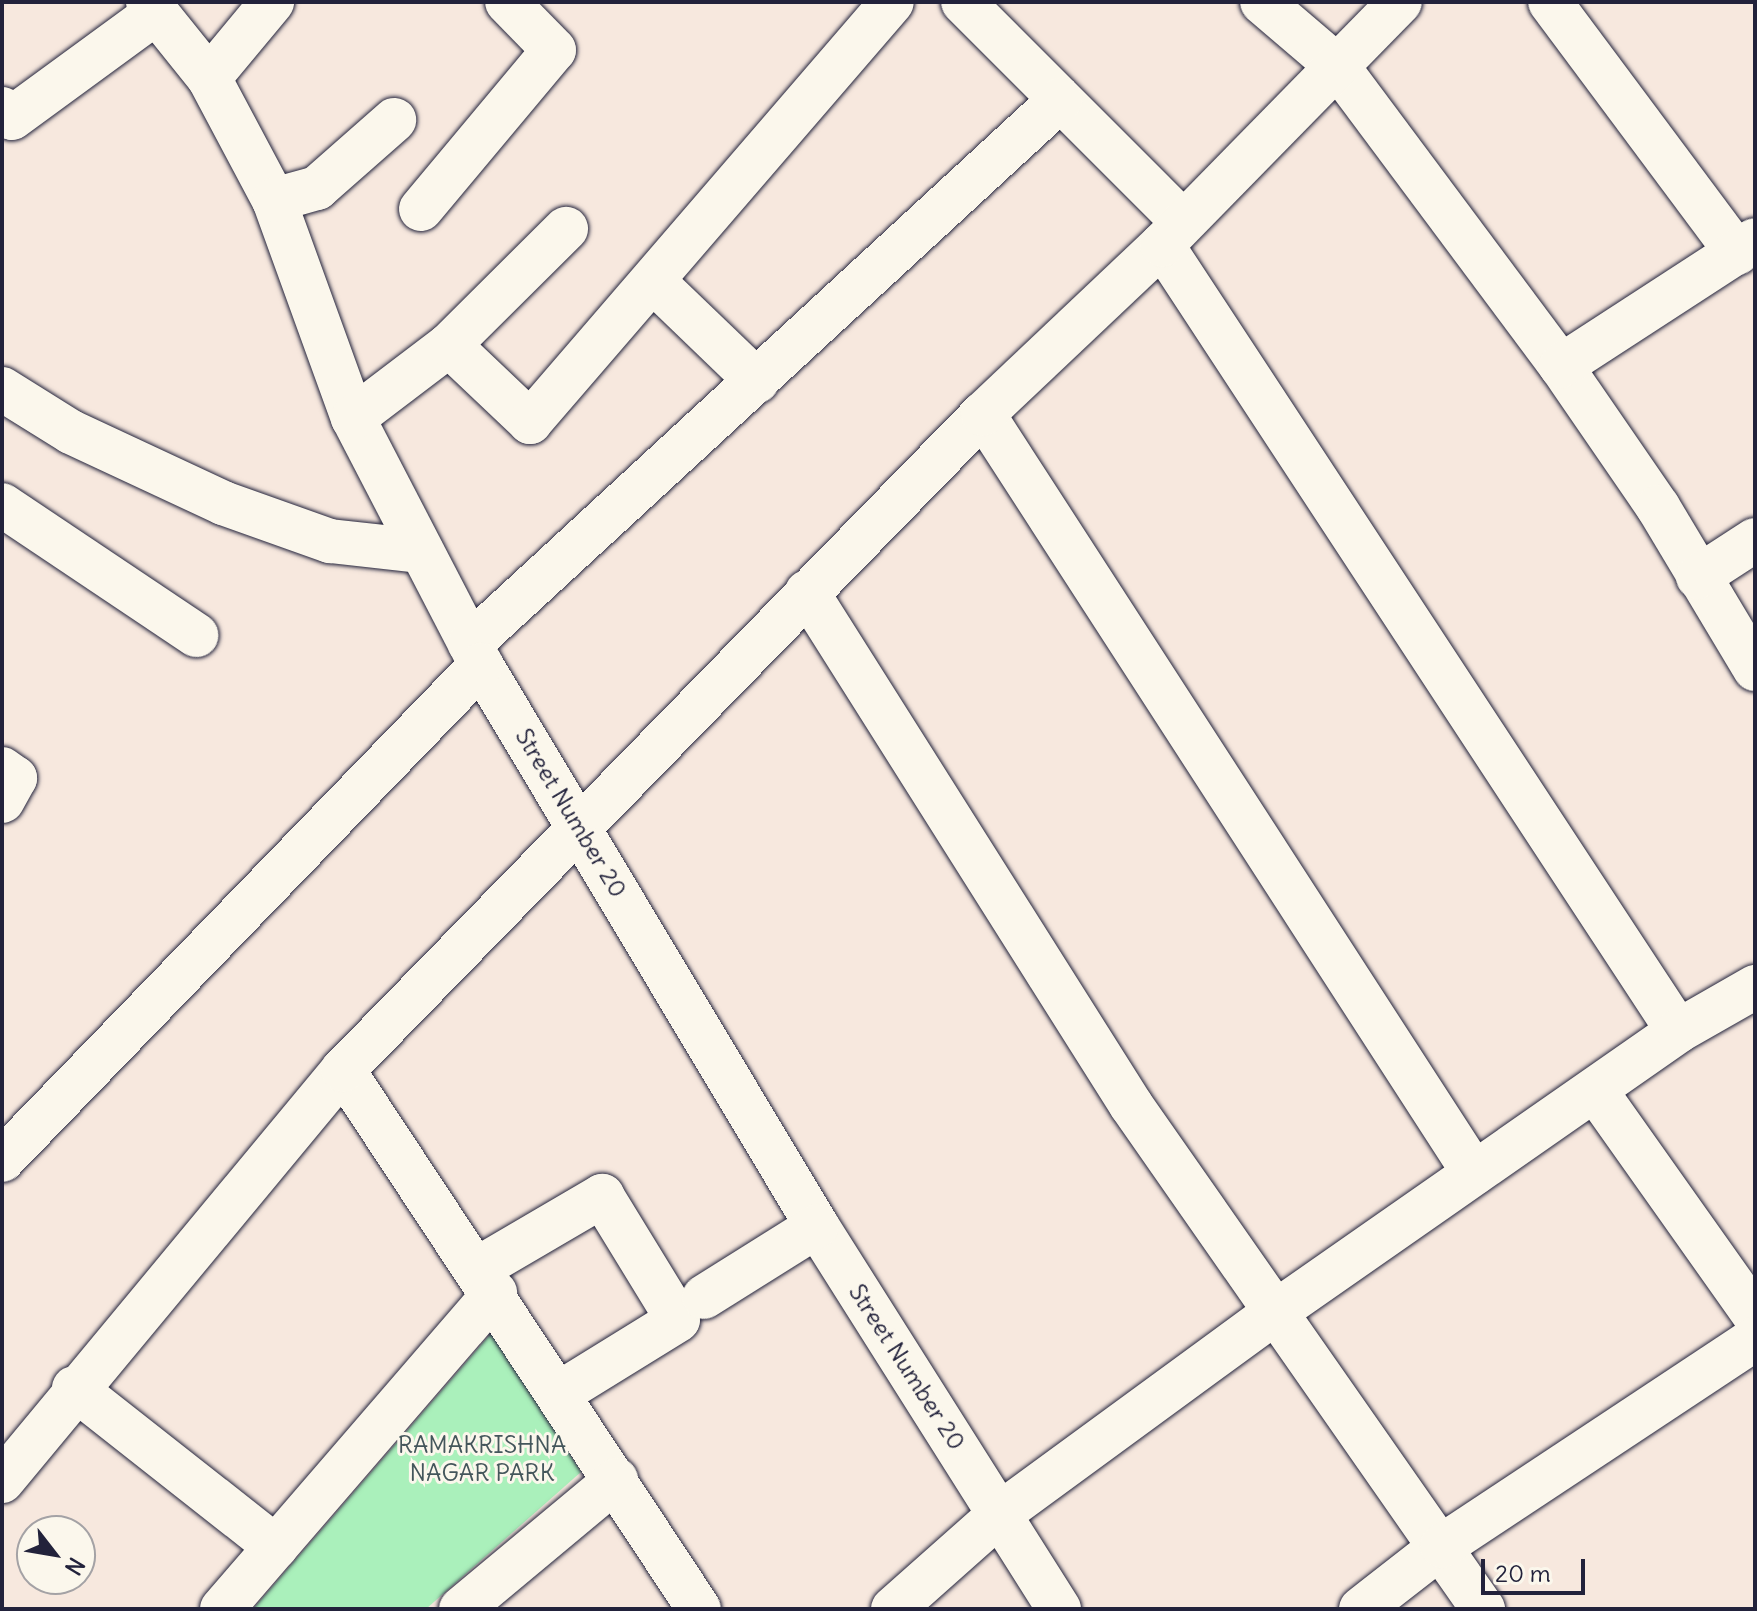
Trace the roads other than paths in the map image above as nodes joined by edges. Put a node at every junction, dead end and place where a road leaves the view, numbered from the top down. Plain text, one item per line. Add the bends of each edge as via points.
1 (272, 2) edge
2 (507, 2) edge
3 (892, 2) edge
4 (1262, 2) edge
5 (1400, 2) edge
6 (1550, 2) edge
7 (153, 7) edge
8 (979, 8) edge
9 (1338, 67) junction
10 (209, 78) junction
11 (1060, 100) junction
12 (2, 109) edge
13 (394, 120) dead end
14 (274, 200) junction
15 (421, 209) dead end
16 (566, 229) dead end
17 (1172, 234) junction
18 (1746, 246) edge
19 (654, 282) junction
20 (449, 345) junction
21 (1561, 366) junction
22 (757, 381) junction
23 (2, 389) edge
24 (983, 414) junction
25 (353, 418) junction
26 (2, 505) edge
27 (1755, 540) edge
28 (421, 551) junction
29 (1698, 577) junction
30 (807, 592) junction
31 (196, 635) dead end
32 (475, 655) junction
33 (1755, 669) edge
34 (2, 769) edge
35 (2, 801) edge
36 (579, 826) junction
37 (1755, 987) edge
38 (1678, 1031) junction
39 (343, 1070) junction
40 (1595, 1090) junction
41 (2, 1160) edge
42 (1474, 1173) junction
43 (817, 1226) junction
44 (487, 1280) junction
45 (704, 1297) dead end
46 (1274, 1313) junction
47 (1755, 1316) edge
48 (1755, 1339) edge
49 (74, 1388) junction
50 (560, 1393) junction
51 (616, 1480) junction
52 (2, 1481) edge
53 (1001, 1513) junction
54 (1442, 1546) junction
55 (276, 1547) junction
56 (222, 1609) edge
57 (461, 1609) edge
58 (699, 1609) edge
59 (893, 1609) edge
60 (1059, 1609) edge
61 (1361, 1609) edge
62 (1483, 1609) edge

1 - 10 street
2 - 15 street via 554,50
3 - 19 street
4 - 9 street
5 - 9 street
6 - 18 street
7 - 10 street, Street Number 20
7 - 12 street via 12,118
8 - 11 street
9 - 17 street
9 - 21 street
10 - 14 street, Street Number 20
11 - 17 street
11 - 22 street
13 - 14 street via 317,188
14 - 25 street, Street Number 20
16 - 20 street
17 - 24 street
17 - 38 street
18 - 21 street
19 - 20 street via 530,422
19 - 22 street
20 - 25 street
21 - 29 street via 1658,507
22 - 32 street
23 - 28 street via 71,432 223,503 330,541
24 - 30 street
24 - 42 street
25 - 28 street, Street Number 20
26 - 31 street
27 - 29 street
28 - 32 street, Street Number 20
29 - 33 street
30 - 36 street
30 - 46 street via 1131,1105
32 - 36 street, Street Number 20
32 - 41 street
34 - 35 street via 15,778
36 - 39 street
36 - 43 street, Street Number 20
37 - 38 street
38 - 40 street
39 - 44 street
39 - 49 street
40 - 42 street
40 - 47 street
42 - 46 street
43 - 45 street
43 - 53 street, Street Number 20
44 - 50 street
44 - 50 street via 602,1196 678,1320
44 - 55 street
46 - 53 street
46 - 54 street
48 - 54 street
49 - 52 street
49 - 55 street
50 - 51 street
51 - 57 street
51 - 58 street
53 - 59 street
53 - 60 street, Street Number 20
54 - 61 street
54 - 62 street
55 - 56 street

